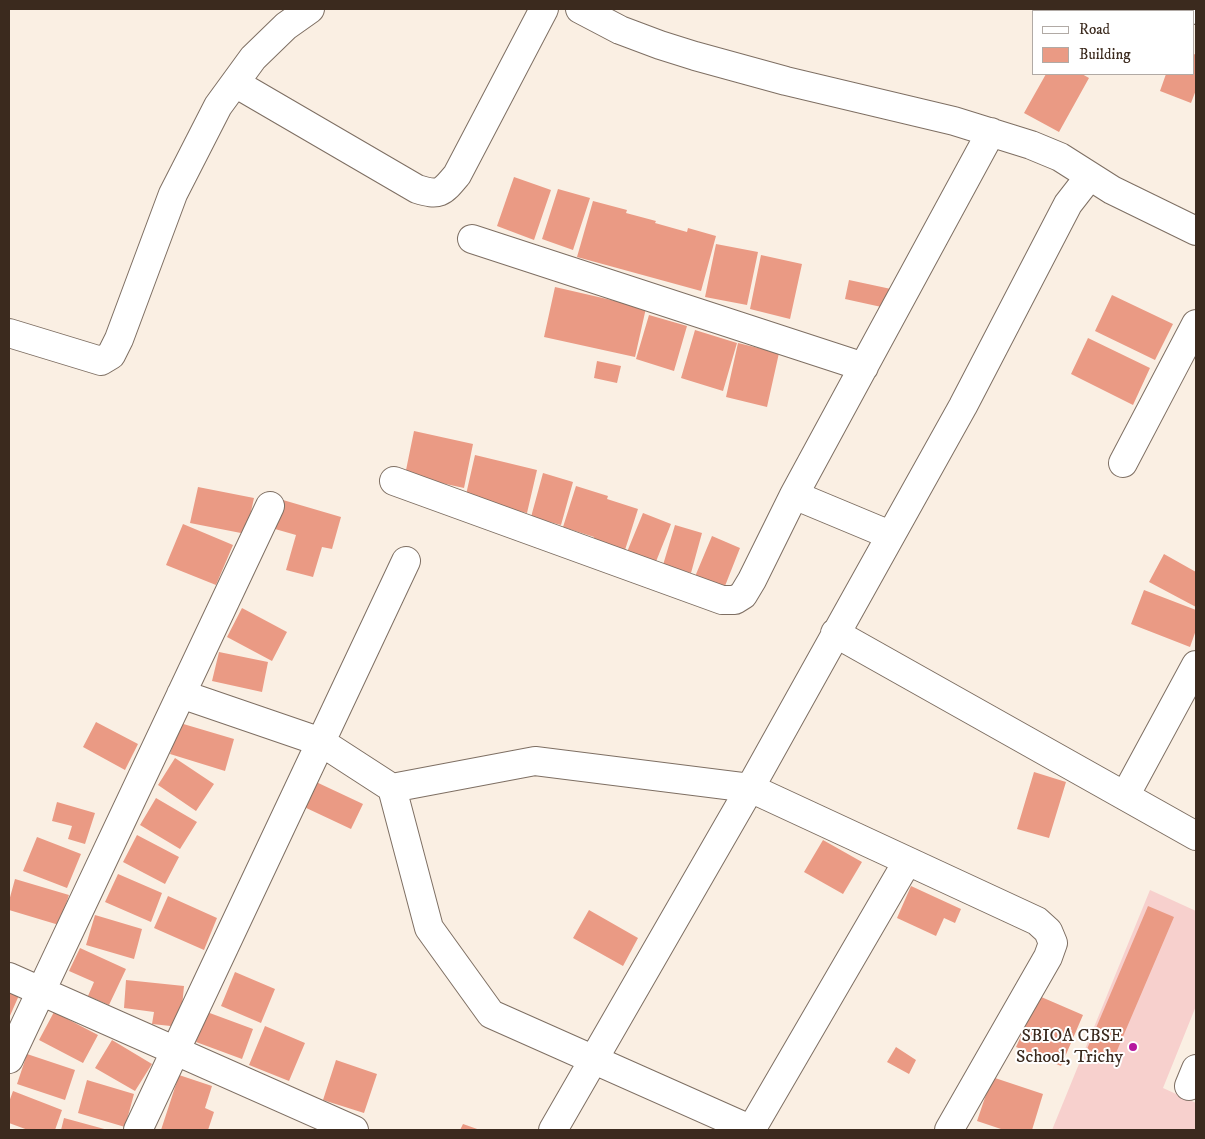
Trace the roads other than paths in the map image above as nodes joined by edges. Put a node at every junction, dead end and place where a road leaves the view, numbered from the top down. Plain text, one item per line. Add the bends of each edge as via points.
1 (310, 9) edge
2 (544, 9) edge
3 (580, 9) edge
4 (235, 83) junction
5 (991, 132) junction
6 (1089, 177) junction
7 (1196, 231) edge
8 (472, 239) dead end
9 (1196, 324) edge
10 (9, 333) edge
11 (864, 366) junction
12 (1123, 463) dead end
13 (394, 481) dead end
14 (794, 495) junction
15 (270, 506) dead end
16 (890, 535) junction
17 (406, 561) dead end
18 (835, 633) junction
19 (1196, 665) edge
20 (181, 694) junction
21 (321, 742) junction
22 (392, 788) junction
23 (750, 788) junction
24 (1125, 796) junction
25 (1196, 836) edge
26 (907, 862) junction
27 (9, 977) edge
28 (41, 991) junction
29 (175, 1052) junction
30 (9, 1059) edge
31 (592, 1060) junction
32 (306, 1120) edge
33 (138, 1130) edge
34 (354, 1130) edge
35 (553, 1130) edge
36 (752, 1130) edge
37 (949, 1130) edge

1 - 4 street via 286,26 253,58
2 - 4 street via 457,175 446,188 434,194 417,189
3 - 5 street via 620,30 695,56
4 - 10 street via 218,106 173,194 111,355 101,361
5 - 6 street via 1060,156
5 - 11 street
6 - 7 street
6 - 16 street via 1068,204 963,406
8 - 11 street
9 - 12 street
11 - 14 street
13 - 14 street via 722,600 734,600 743,595
14 - 16 street
15 - 20 street
16 - 18 street
17 - 21 street
18 - 23 street
18 - 24 street
19 - 24 street
20 - 21 street
20 - 28 street
21 - 22 street
21 - 29 street
22 - 23 street via 535,761
22 - 31 street via 429,928 490,1014
23 - 26 street
23 - 31 street
24 - 25 street
26 - 36 street
26 - 37 street via 1037,921 1048,931 1053,943
27 - 28 street
28 - 29 street
28 - 30 street
29 - 32 street
29 - 33 street
31 - 35 street
31 - 36 street
32 - 34 street

